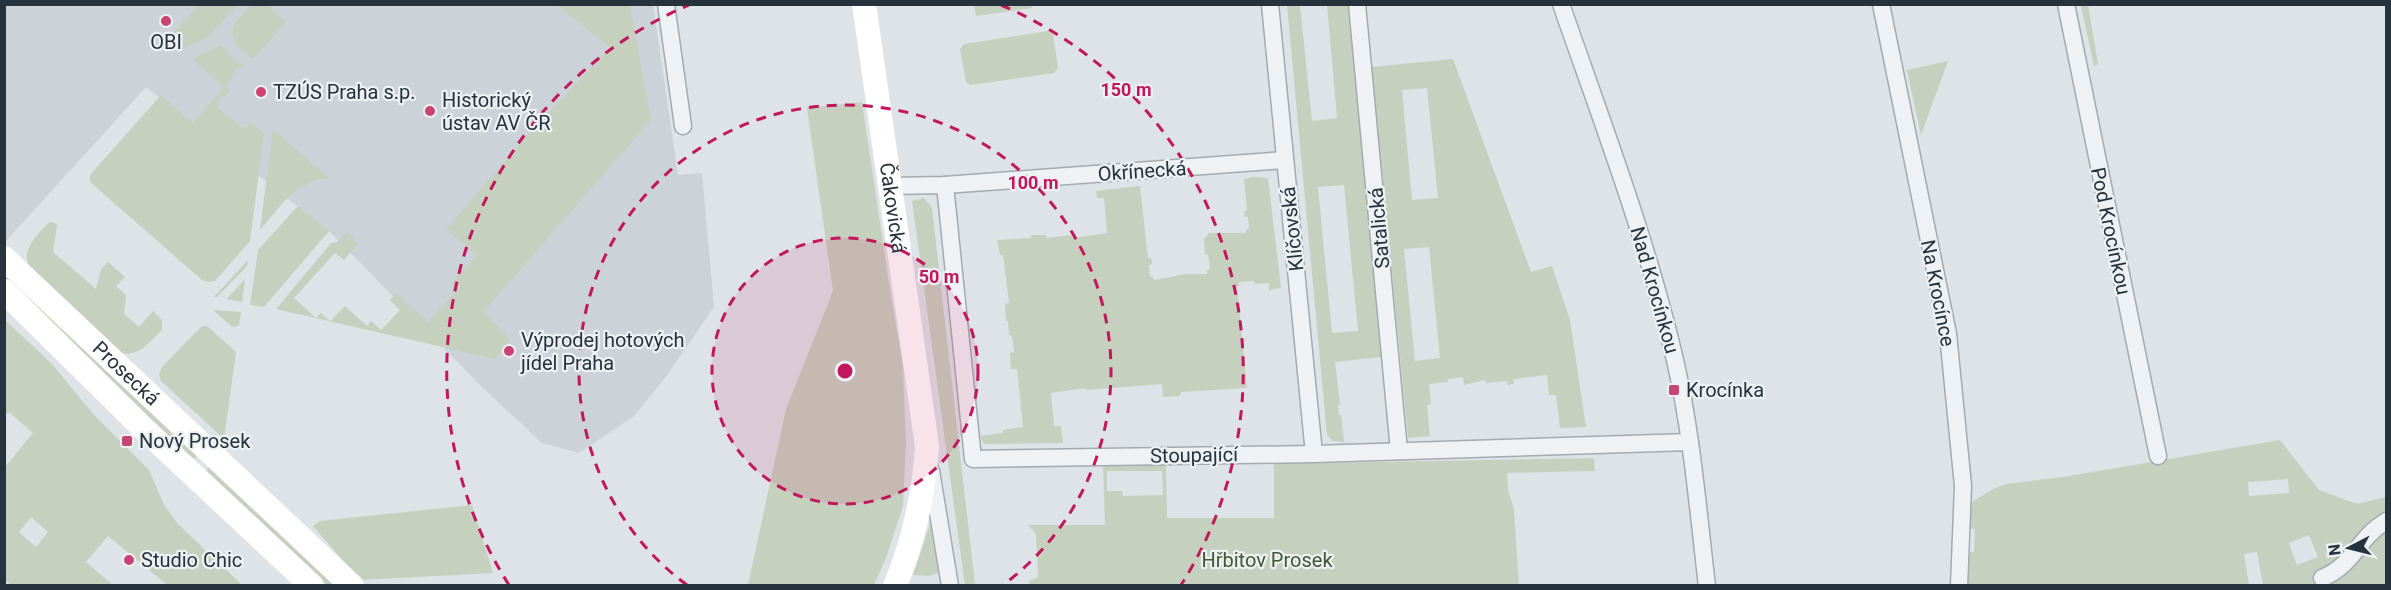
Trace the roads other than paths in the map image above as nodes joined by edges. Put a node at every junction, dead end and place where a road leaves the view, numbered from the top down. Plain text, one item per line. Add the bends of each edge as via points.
1 (666, 4) edge
2 (864, 4) edge
3 (1270, 4) edge
4 (1357, 4) edge
5 (1561, 4) edge
6 (1881, 4) edge
7 (2067, 4) edge
8 (683, 126) dead end
9 (1285, 160) junction
10 (945, 185) junction
11 (890, 186) junction
12 (4, 258) edge
13 (4, 291) edge
14 (1690, 442) junction
15 (927, 446) junction
16 (1399, 451) junction
17 (1314, 454) junction
18 (2158, 456) dead end
19 (2386, 521) edge
20 (2322, 578) dead end
21 (312, 585) edge
22 (352, 585) edge
23 (895, 585) edge
24 (950, 585) edge
25 (1707, 585) edge
26 (1959, 585) edge

1 - 8 street
2 - 11 main road, Čakovická
3 - 9 street, Klíčovská
4 - 16 street, Satalická
5 - 14 street, Nad Krocínkou via 1654,278 1676,363
6 - 26 street, Na Krocínce via 1948,334 1963,486
7 - 18 street, Pod Krocínkou
9 - 10 street, Okřínecká
9 - 17 street, Klíčovská
10 - 11 street, Okřínecká
10 - 17 street, Stoupající via 974,459
11 - 15 main road, Čakovická
12 - 22 main road, Prosecká
13 - 21 main road, Prosecká via 143,429
14 - 16 street, Stoupající
14 - 25 street, Nad Krocínkou
15 - 23 main road, Čakovická via 917,522
15 - 24 street, Čakovická
16 - 17 street, Stoupající
19 - 20 street via 2366,537 2345,565

